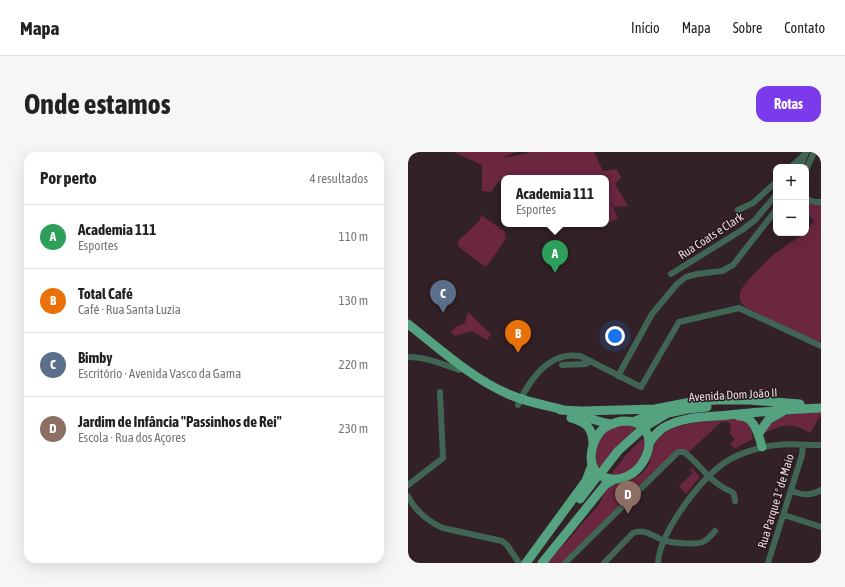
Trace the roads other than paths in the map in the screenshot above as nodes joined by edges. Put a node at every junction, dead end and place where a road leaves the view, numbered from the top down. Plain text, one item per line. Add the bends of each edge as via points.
1 (814, 152) edge
2 (806, 153) edge
3 (794, 164) edge
4 (801, 164) edge
5 (809, 164) edge
6 (773, 185) edge
7 (773, 199) edge
8 (809, 200) edge
9 (821, 202) edge
10 (738, 210) dead end
11 (773, 214) edge
12 (671, 274) dead end
13 (408, 324) edge
14 (408, 331) edge
15 (821, 346) edge
16 (408, 357) edge
17 (591, 361) junction
18 (562, 365) dead end
19 (459, 370) junction
20 (618, 376) junction
21 (440, 392) dead end
22 (520, 402) junction
23 (821, 403) edge
24 (669, 407) junction
25 (800, 407) junction
26 (821, 408) edge
27 (560, 410) junction
28 (721, 416) junction
29 (633, 422) junction
30 (613, 424) junction
31 (649, 427) dead end
32 (640, 433) dead end
33 (759, 433) junction
34 (593, 444) junction
35 (650, 444) junction
36 (803, 445) junction
37 (821, 445) edge
38 (762, 447) junction
39 (592, 465) junction
40 (606, 470) tunnel mouth
41 (709, 476) junction
42 (615, 479) junction
43 (408, 485) edge
44 (821, 490) edge
45 (791, 491) junction
46 (409, 499) edge
47 (734, 501) dead end
48 (784, 515) junction
49 (821, 527) edge
50 (715, 531) dead end
51 (664, 540) junction
52 (526, 563) edge
53 (537, 563) edge
54 (542, 563) edge
55 (565, 563) edge
56 (604, 563) edge
57 (658, 563) edge
58 (768, 563) edge

1 - 5 street
2 - 3 street
2 - 4 street
6 - 10 street via 753,202
7 - 12 street, Rua Coats e Clark via 755,220 742,230
8 - 9 street
11 - 20 street via 733,265 722,271 697,274 677,284 652,314
13 - 22 main road via 476,375
14 - 19 main road
15 - 20 street via 739,308 679,322 641,387
16 - 19 street via 434,361
17 - 18 street via 586,364
17 - 20 street
17 - 22 street via 572,355 547,364 525,390
19 - 22 main road via 495,394
21 - 43 street via 443,458
22 - 27 main road
22 - 34 main road via 585,423 593,436
23 - 25 main road
24 - 25 main road via 691,402 750,400
24 - 27 main road
24 - 29 main road
25 - 26 main road
25 - 28 main road
25 - 31 main road, Avenida Dom João II via 726,405 687,409 668,413
25 - 33 main road via 769,419
27 - 30 main road via 580,414 605,424
28 - 33 main road via 746,417
28 - 35 main road via 694,418 664,427 654,435
29 - 30 main road via 622,421
29 - 35 main road via 644,430
30 - 34 main road via 600,431
32 - 40 main road
33 - 38 main road
34 - 39 main road
35 - 42 main road via 639,469 627,477
36 - 37 street
36 - 38 street via 778,444
36 - 45 street, Rua Parque 1º de Maio
38 - 41 street via 725,463
39 - 42 main road via 601,476
39 - 52 main road via 586,481
41 - 47 street via 732,491
41 - 51 street via 683,506
41 - 55 street via 689,455 678,452
42 - 54 main road via 605,486
44 - 45 street via 805,496
45 - 48 street, Rua Parque 1º de Maio
46 - 52 street via 434,524 502,541
48 - 49 street
48 - 58 street, Rua Parque 1º de Maio
50 - 51 street via 702,542
51 - 56 street via 638,531
51 - 57 street
52 - 53 main road via 598,480

